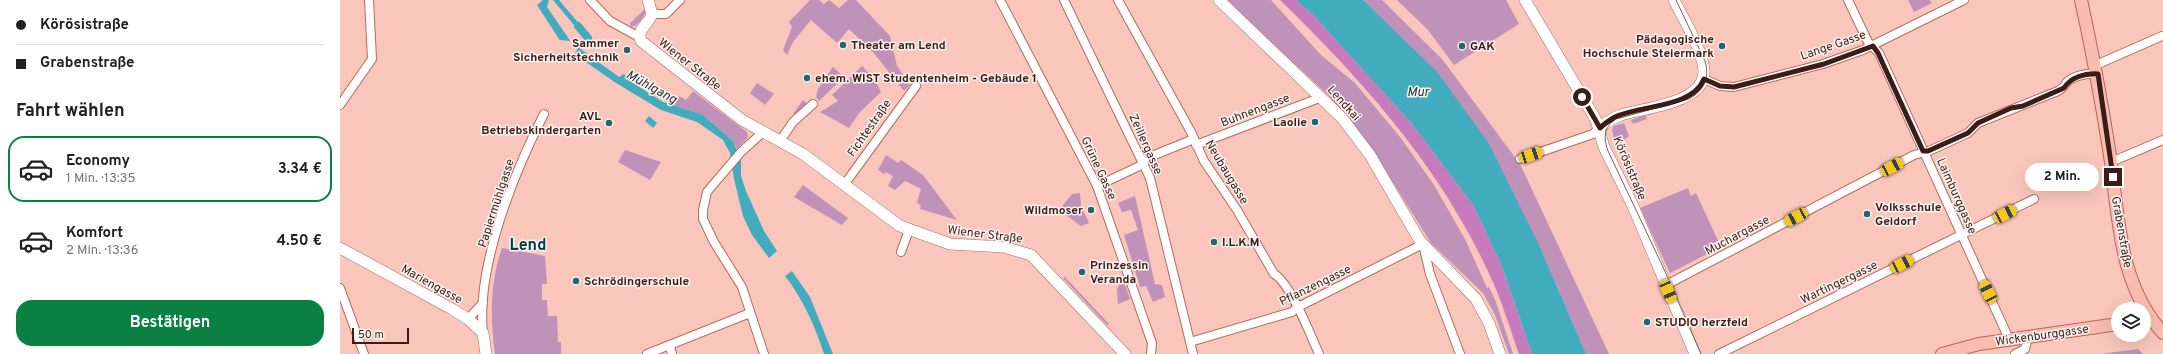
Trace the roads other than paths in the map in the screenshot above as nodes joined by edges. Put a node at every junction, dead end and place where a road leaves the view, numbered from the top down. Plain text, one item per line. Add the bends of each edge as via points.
1 (369, 0) edge
2 (590, 0) edge
3 (648, 0) edge
4 (680, 0) edge
5 (1000, 0) edge
6 (1064, 0) edge
7 (1118, 0) edge
8 (1219, 0) edge
9 (1525, 0) edge
10 (1674, 0) edge
11 (1848, 0) edge
12 (1964, 0) edge
13 (2081, 0) edge
14 (652, 14) junction
15 (2162, 36) dead end
16 (639, 37) junction
17 (1873, 46) junction
18 (2097, 70) junction
19 (1704, 79) junction
20 (916, 86) dead end
21 (1322, 97) junction
22 (813, 104) dead end
23 (340, 105) edge
24 (544, 114) dead end
25 (1600, 128) junction
26 (762, 132) junction
27 (2163, 140) edge
28 (780, 141) junction
29 (1195, 142) junction
30 (1923, 151) junction
31 (1520, 159) dead end
32 (1143, 162) junction
33 (2111, 162) junction
34 (844, 185) junction
35 (1097, 186) junction
36 (2034, 199) dead end
37 (909, 230) junction
38 (1961, 236) junction
39 (1423, 244) junction
40 (342, 252) edge
41 (901, 252) dead end
42 (1666, 285) junction
43 (340, 288) edge
44 (2139, 302) edge
45 (483, 303) junction
46 (1298, 307) junction
47 (750, 313) junction
48 (2163, 316) edge
49 (468, 319) junction
50 (2151, 319) edge
51 (2151, 323) edge
52 (2111, 325) edge
53 (483, 333) junction
54 (2163, 333) edge
55 (2028, 337) junction
56 (2010, 339) junction
57 (1190, 342) junction
58 (671, 350) edge
59 (364, 354) edge
60 (486, 354) edge
61 (647, 354) edge
62 (764, 354) edge
63 (1125, 354) edge
64 (1151, 354) edge
65 (1192, 354) edge
66 (1319, 354) edge
67 (1460, 354) edge
68 (1500, 354) edge
69 (1695, 354) edge
70 (1719, 354) edge
71 (1942, 354) edge
72 (2015, 354) edge

1 - 23 street via 372,59
2 - 16 street, Wiener Straße via 610,22
3 - 14 main road
4 - 14 street via 666,14
5 - 35 street, Grüne Gasse
6 - 32 street, Zeillergasse
7 - 29 street, Neubaugasse
8 - 21 main road, Lendkai
9 - 25 main road, Körösistraße
10 - 19 main road via 1702,59
11 - 17 street, Laimburggasse via 1868,42
12 - 17 street, Lange Gasse
13 - 18 main road, Grabenstraße
14 - 16 main road
15 - 18 street, Muchargasse
16 - 26 main road, Wiener Straße via 644,44 717,101
17 - 19 street, Lange Gasse via 1824,64 1734,87 1720,86
17 - 30 street, Laimburggasse
18 - 30 street, Muchargasse via 2068,82 2058,91 1978,123 1968,133 1929,151
18 - 33 main road, Grabenstraße
19 - 25 main road via 1692,94 1615,117
20 - 34 street, Fichtestraße
21 - 29 street, Buhnengasse
21 - 39 main road, Lendkai via 1342,118 1370,155
22 - 28 street via 793,122
24 - 45 street, Papiermühlgasse via 509,192 487,269
25 - 31 street via 1593,134
25 - 42 main road, Körösistraße via 1604,147
26 - 28 main road, Wiener Straße
26 - 47 street via 727,167 707,192 702,210 703,219 714,242 742,288
27 - 33 street
28 - 34 main road, Wiener Straße via 803,154
29 - 32 street, Buhnengasse
29 - 46 street, Neubaugasse via 1274,274 1280,277
30 - 38 street, Laimburggasse
30 - 42 street, Muchargasse
32 - 35 street, Buhnengasse
32 - 57 street, Zeillergasse via 1150,178
33 - 44 main road, Grabenstraße via 2124,254
34 - 37 main road, Wiener Straße
35 - 64 street, Grüne Gasse via 1152,343
36 - 38 street, Wartingergasse
37 - 41 street
37 - 63 main road, Wiener Straße via 950,244 1004,247 1032,255
38 - 56 street, Laimburggasse
38 - 70 street, Wartingergasse
39 - 46 street, Pflanzengasse
39 - 67 street, Lendkai via 1430,274
39 - 68 main road, Lendkai via 1476,300 1489,323
40 - 49 main road, Mariengasse
42 - 69 main road, Körösistraße
43 - 59 street
45 - 49 street
45 - 53 street, Papiermühlgasse
46 - 57 street, Pflanzengasse via 1292,312
46 - 66 street, Neubaugasse
47 - 58 street
47 - 62 street
48 - 50 main road
49 - 53 main road, Mariengasse
51 - 54 main road, Grabenstraße
52 - 55 main road, Wickenburggasse
53 - 60 main road
55 - 56 main road, Wickenburggasse
55 - 72 street via 2025,349
56 - 71 main road, Wickenburggasse
57 - 65 street, Zeillergasse
58 - 61 street

